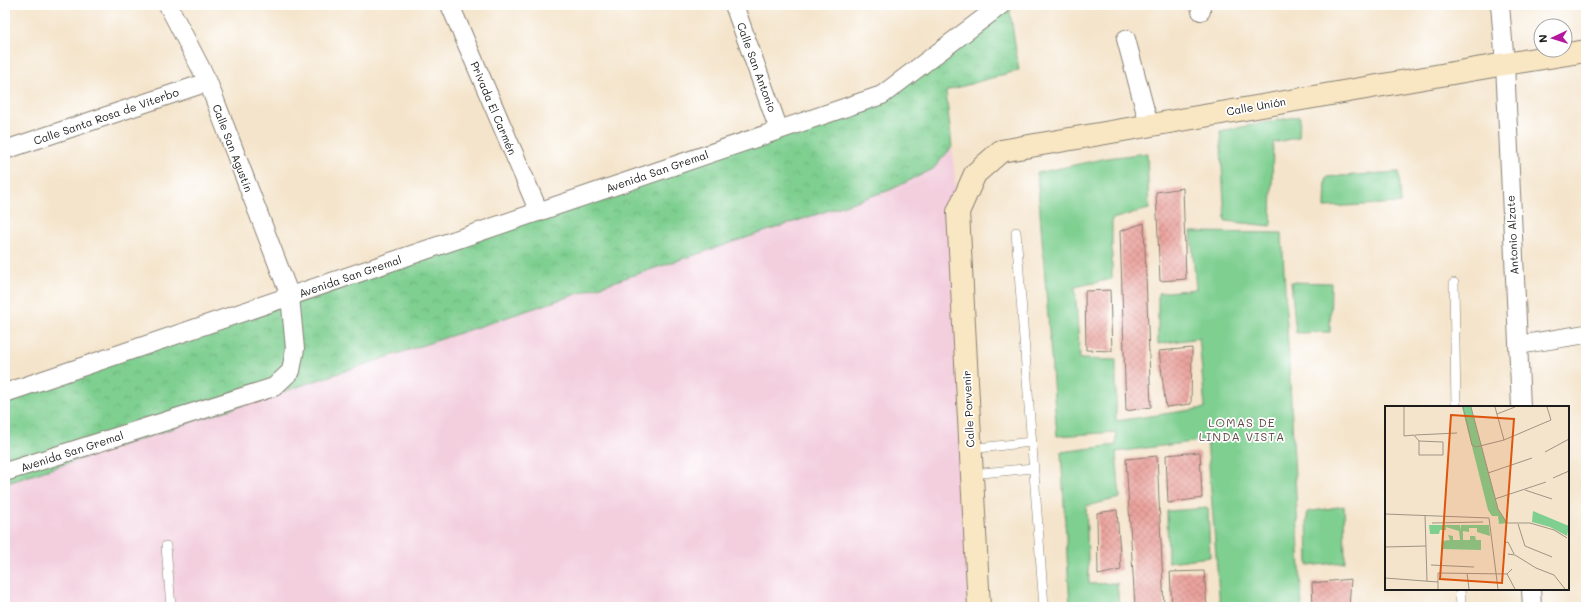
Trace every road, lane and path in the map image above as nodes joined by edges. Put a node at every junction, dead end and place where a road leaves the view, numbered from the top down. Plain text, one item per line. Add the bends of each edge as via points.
1 (168, 5) edge
2 (450, 5) edge
3 (734, 5) edge
4 (1001, 5) edge
5 (1500, 5) edge
6 (1126, 39) dead end
7 (1586, 51) edge
8 (1504, 64) junction
9 (208, 82) junction
10 (1149, 125) junction
11 (779, 130) junction
12 (5, 150) edge
13 (538, 212) junction
14 (958, 212) joint
15 (1016, 232) dead end
16 (1454, 283) dead end
17 (290, 296) junction
18 (1586, 334) edge
19 (1518, 345) junction
20 (5, 393) edge
21 (1456, 406) edge
22 (1521, 406) edge
23 (1031, 442) junction
24 (970, 449) junction
25 (1033, 468) junction
26 (5, 472) edge
27 (972, 474) junction
28 (166, 546) dead end
29 (1460, 590) edge
30 (1531, 590) edge
31 (171, 607) edge
32 (979, 607) edge
33 (1044, 607) edge
34 (1461, 607) edge
35 (1532, 607) edge

1 - 9 street, Calle San Agustín
2 - 13 street, Privada El Carmén
3 - 11 street, Calle San Antonio
4 - 11 street, Avenida San Gremal via 882,95
5 - 8 street, Antonio Alzate
6 - 10 street
7 - 8 street, Calle Unión
8 - 10 street, Calle Unión
8 - 19 street, Antonio Alzate
9 - 12 street, Calle Santa Rosa de Viterbo
9 - 17 street, Calle San Agustín
10 - 14 street, Calle Unión via 1001,151 975,174
11 - 13 street, Avenida San Gremal
13 - 17 street, Avenida San Gremal
14 - 24 street, Calle Porvenir
15 - 23 lane
16 - 21 lane
17 - 20 street, Avenida San Gremal
17 - 26 street, Avenida San Gremal via 295,349 291,371 274,387
18 - 19 street
19 - 22 street, Antonio Alzate
23 - 24 lane
23 - 25 lane
24 - 27 street, Calle Porvenir
25 - 27 lane
25 - 33 lane
27 - 32 street, Calle Porvenir
28 - 31 lane
29 - 34 lane
30 - 35 street

